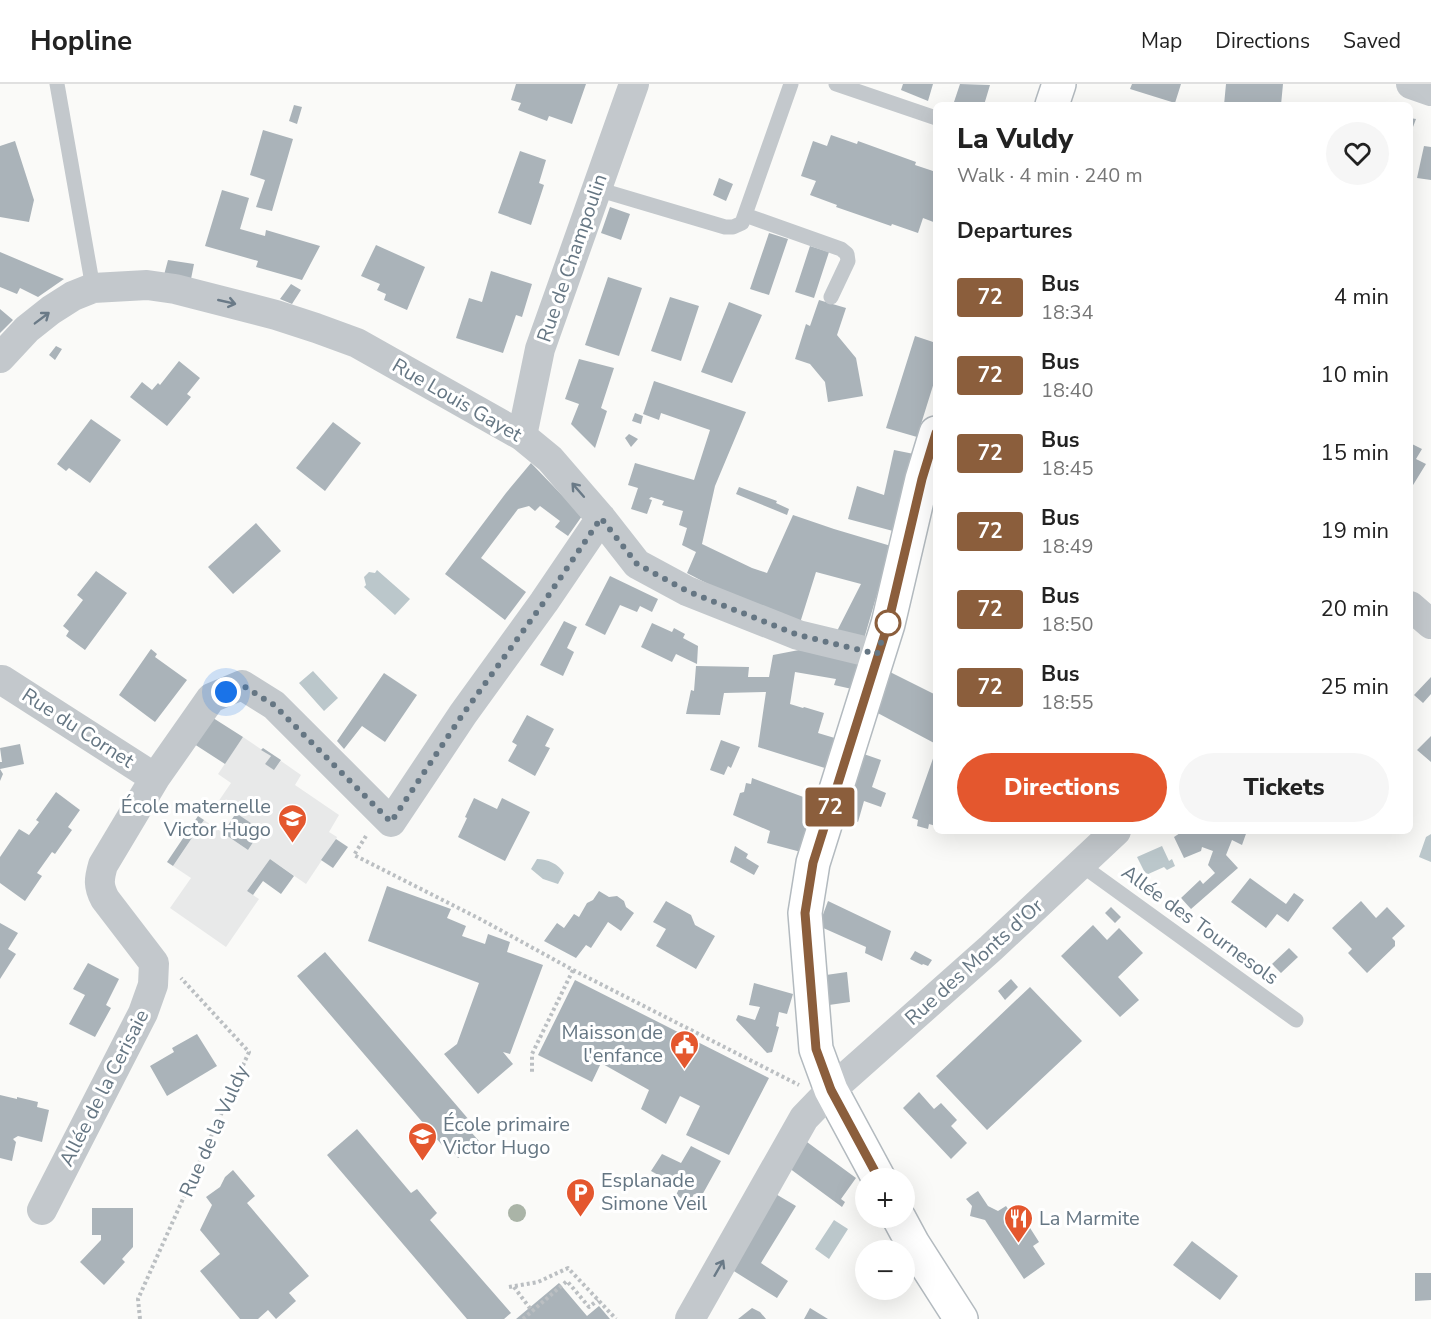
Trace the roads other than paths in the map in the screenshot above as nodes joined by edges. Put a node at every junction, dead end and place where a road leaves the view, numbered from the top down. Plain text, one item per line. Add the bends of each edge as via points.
1 (57, 84) edge
2 (634, 84) edge
3 (791, 84) edge
4 (836, 84) edge
5 (1059, 84) edge
6 (1411, 84) edge
7 (1431, 91) edge
8 (1053, 102) edge
9 (933, 117) edge
10 (597, 189) junction
11 (744, 215) junction
12 (93, 288) junction
13 (831, 297) dead end
14 (0, 358) edge
15 (522, 436) junction
16 (933, 443) edge
17 (601, 518) junction
18 (1413, 609) edge
19 (1431, 624) edge
20 (877, 654) junction
21 (0, 680) edge
22 (155, 778) junction
23 (1113, 834) edge
24 (1080, 864) junction
25 (1296, 1020) dead end
26 (817, 1089) junction
27 (871, 1168) edge
28 (42, 1210) dead end
29 (904, 1228) edge
30 (690, 1319) edge
31 (961, 1319) edge

1 - 12 lane
2 - 10 street, Rue de Champoulin
3 - 11 lane
4 - 9 lane
5 - 8 main road
6 - 7 street
10 - 11 lane via 724,227 742,223
10 - 15 street, Rue de Champoulin via 540,348
11 - 13 lane via 847,254 848,261
14 -> 12 street, Rue Louis Gayet via 51,310
12 -> 15 street, Rue Louis Gayet via 147,285 176,290 316,328 357,343
17 -> 15 street, Rue Louis Gayet via 550,459
16 - 20 main road
17 - 20 street, Rue Louis Gayet via 637,564 687,591 798,635
17 - 22 street via 391,822 274,705 242,685 211,698
18 - 19 street
20 - 26 main road via 813,863 805,913
21 - 22 street, Rue du Cornet
22 - 28 street, Allée de la Cerisaie via 103,865 99,879 105,899 154,963 153,985 143,1013
23 - 24 street, Rue des Monts d'Or
24 - 25 lane, Allée des Tournesols
24 - 26 street, Rue des Monts d'Or via 991,948
26 - 27 main road
30 -> 26 street, Rue des Monts d'Or
29 - 31 main road

